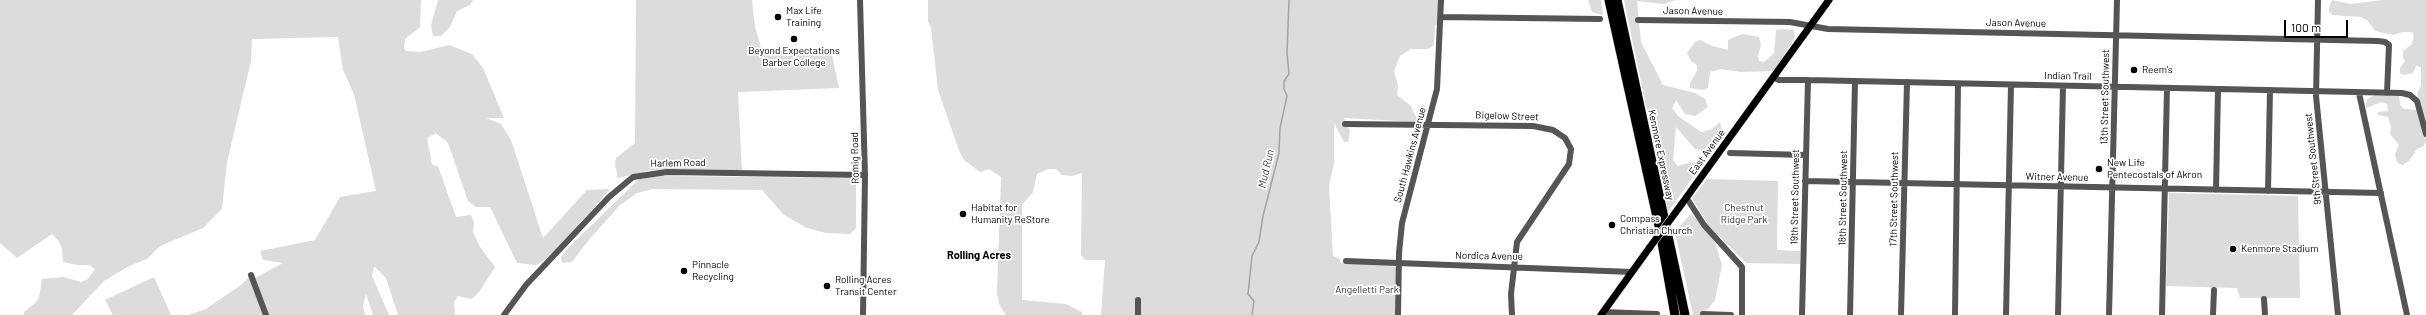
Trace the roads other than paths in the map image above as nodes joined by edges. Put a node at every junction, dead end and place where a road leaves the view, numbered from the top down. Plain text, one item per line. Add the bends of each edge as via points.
1 (860, 0) edge
2 (1441, 0) edge
3 (1609, 0) edge
4 (1617, 0) edge
5 (1829, 0) edge
6 (2116, 0) edge
7 (2318, 0) edge
8 (1441, 17) junction
9 (1600, 19) dead end
10 (1638, 20) dead end
11 (1811, 25) junction
12 (2116, 35) junction
13 (2318, 40) junction
14 (1773, 77) junction
15 (1808, 80) junction
16 (1855, 81) junction
17 (1907, 82) junction
18 (1958, 84) junction
19 (2011, 85) junction
20 (2064, 86) junction
21 (2115, 87) junction
22 (2167, 88) junction
23 (2218, 89) junction
24 (2270, 90) junction
25 (2316, 92) junction
26 (2359, 93) junction
27 (2388, 93) junction
28 (1345, 124) dead end
29 (1429, 125) junction
30 (2426, 134) edge
31 (1730, 153) dead end
32 (1806, 155) junction
33 (865, 175) junction
34 (1805, 181) junction
35 (1853, 182) junction
36 (1904, 183) junction
37 (1956, 184) junction
38 (2009, 186) junction
39 (2061, 187) junction
40 (2113, 188) junction
41 (2164, 189) junction
42 (2216, 190) junction
43 (2268, 191) junction
44 (2326, 193) junction
45 (2380, 193) junction
46 (1686, 197) junction
47 (1346, 261) dead end
48 (1398, 264) junction
49 (1514, 267) junction
50 (1632, 272) junction
51 (251, 275) dead end
52 (2214, 290) dead end
53 (2264, 299) dead end
54 (1138, 300) dead end
55 (1602, 314) edge
56 (1631, 314) edge
57 (1657, 314) dead end
58 (1703, 314) edge
59 (266, 315) edge
60 (504, 315) edge
61 (863, 315) edge
62 (1138, 315) edge
63 (1398, 315) edge
64 (1512, 315) edge
65 (1675, 315) edge
66 (1685, 315) edge
67 (1731, 315) edge
68 (1742, 315) edge
69 (1802, 315) edge
70 (1850, 315) edge
71 (1901, 315) edge
72 (1955, 315) edge
73 (2006, 315) edge
74 (2058, 315) edge
75 (2110, 315) edge
76 (2162, 315) edge
77 (2213, 315) edge
78 (2265, 315) edge
79 (2338, 315) edge
80 (2407, 315) edge

1 - 33 street, Romig Road
2 - 8 street, South Hawkins Avenue
3 - 65 highway, Kenmore Expressway via 1659,226
4 - 66 highway, Kenmore Expressway
5 - 11 main road, East Avenue
6 - 12 street, 13th Street Southwest
7 - 13 street, 9th Street Southwest
8 - 9 street
8 - 29 street, South Hawkins Avenue via 1437,89
10 - 11 street, Jason Avenue via 1790,22
11 - 12 street, Jason Avenue via 1821,29
11 - 14 main road, East Avenue
12 - 13 street, Jason Avenue
12 - 21 street, 13th Street Southwest
13 - 25 street, 9th Street Southwest
13 - 27 street, Jason Avenue via 2388,44
14 - 15 street, Indian Trail via 1780,80
14 - 46 main road, East Avenue
15 - 16 street, Indian Trail
15 - 32 street, 19th Street Southwest
16 - 17 street, Indian Trail
16 - 35 street, 18th Street Southwest
17 - 18 street, Indian Trail
17 - 36 street, 17th Street Southwest
18 - 19 street, Indian Trail
18 - 37 street
19 - 20 street, Indian Trail
19 - 38 street
20 - 21 street, Indian Trail
20 - 39 street
21 - 22 street, Indian Trail
21 - 40 street, 13th Street Southwest
22 - 23 street, Indian Trail
22 - 41 street
23 - 24 street, Indian Trail
23 - 42 street
24 - 25 street, Indian Trail
24 - 43 street
25 - 26 street, Indian Trail
25 - 44 street, 9th Street Southwest
26 - 27 street, Indian Trail
26 - 45 street
27 - 30 street, Indian Trail via 2410,95 2418,105
28 - 29 street, Bigelow Street
29 - 48 street, South Hawkins Avenue via 1403,217
29 - 49 street, Bigelow Street via 1542,127 1558,132 1570,143 1572,153 1569,164 1519,239
31 - 32 street
32 - 34 street, 19th Street Southwest
33 - 60 street, Harlem Road via 667,172 633,177 609,197 526,285
33 - 61 street, Romig Road
34 - 35 street, Witner Avenue
34 - 69 street, 19th Street Southwest
35 - 36 street, Witner Avenue
35 - 70 street, 18th Street Southwest
36 - 37 street, Witner Avenue
36 - 71 street, 17th Street Southwest
37 - 38 street, Witner Avenue
37 - 72 street
38 - 39 street, Witner Avenue
38 - 73 street
39 - 40 street, Witner Avenue
39 - 74 street
40 - 41 street, Witner Avenue
40 - 75 street, 13th Street Southwest
41 - 42 street, Witner Avenue
41 - 76 street
42 - 43 street, Witner Avenue
43 - 44 street, Witner Avenue
44 - 45 street, Witner Avenue
44 - 79 street, 9th Street Southwest
45 - 80 street
46 - 50 main road, East Avenue, bridge
46 - 68 street via 1704,224 1742,268
47 - 48 street, Nordica Avenue
48 - 49 street, Nordica Avenue
48 - 63 street, South Hawkins Avenue
49 - 50 street, Nordica Avenue
49 - 64 street, Bigelow Street
50 - 55 main road, East Avenue
51 - 59 street
52 - 77 street
53 - 78 street
54 - 62 street
55 - 56 street
56 - 57 street
58 - 67 street

